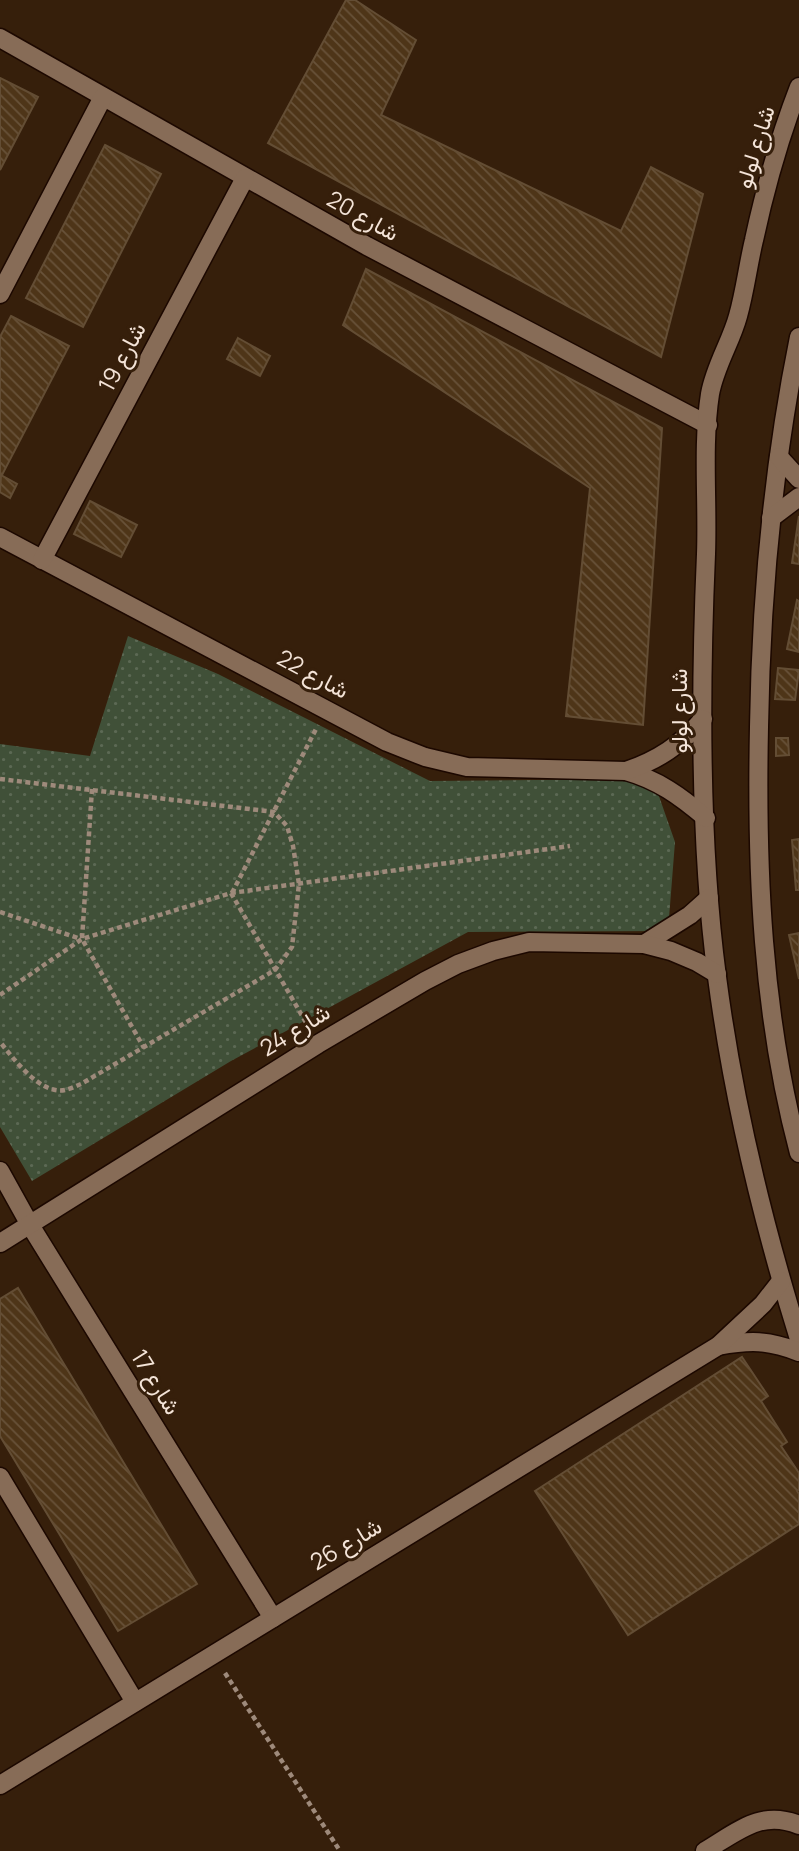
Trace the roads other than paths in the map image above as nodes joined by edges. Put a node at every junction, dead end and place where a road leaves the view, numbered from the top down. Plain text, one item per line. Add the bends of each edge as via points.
1 (0, 38) edge
2 (799, 87) edge
3 (103, 97) junction
4 (245, 178) junction
5 (0, 294) edge
6 (799, 337) edge
7 (708, 425) junction
8 (779, 457) junction
9 (799, 479) edge
10 (799, 497) edge
11 (771, 518) junction
12 (0, 537) edge
13 (42, 560) junction
14 (703, 719) junction
15 (625, 771) junction
16 (706, 818) junction
17 (709, 898) junction
18 (644, 944) junction
19 (717, 974) junction
20 (799, 1153) edge
21 (0, 1171) edge
22 (30, 1225) junction
23 (0, 1243) edge
24 (781, 1281) junction
25 (799, 1339) edge
26 (718, 1346) junction
27 (799, 1353) edge
28 (0, 1477) edge
29 (273, 1618) junction
30 (135, 1702) junction
31 (0, 1785) edge
32 (799, 1825) edge
33 (705, 1851) edge

1 - 3 street, شارع 20
2 - 7 street, شارع لولو via 754,239 739,314 715,374
3 - 4 street, شارع 20
3 - 5 street
4 - 7 street, شارع 20
4 - 13 street, شارع 19
6 - 8 street
7 - 14 street, شارع لولو
8 - 9 street
8 - 11 street
10 - 11 street
11 - 20 street via 762,615 757,849 769,999
12 - 13 street, شارع 22
13 - 15 street, شارع 22 via 387,742 425,757 467,767
14 - 15 street, شارع 22 via 669,752
14 - 16 street, شارع لولو
15 - 16 street, شارع 22 via 668,788
16 - 17 street, شارع لولو
17 - 18 street
17 - 19 street, شارع لولو
18 - 19 street, شارع 24 via 671,951
18 - 22 street, شارع 24 via 529,942 458,964 318,1044
19 - 24 street, شارع لولو via 736,1096
21 - 22 street, شارع 17
22 - 23 street, شارع 24
22 - 29 street, شارع 17
24 - 25 street, شارع لولو
24 - 26 street, شارع 26
26 - 27 street, شارع 26 via 747,1341 777,1344
26 - 29 street, شارع 26
28 - 30 street
29 - 30 street, شارع 26
30 - 31 street, شارع 26
32 - 33 street via 781,1819 753,1822

